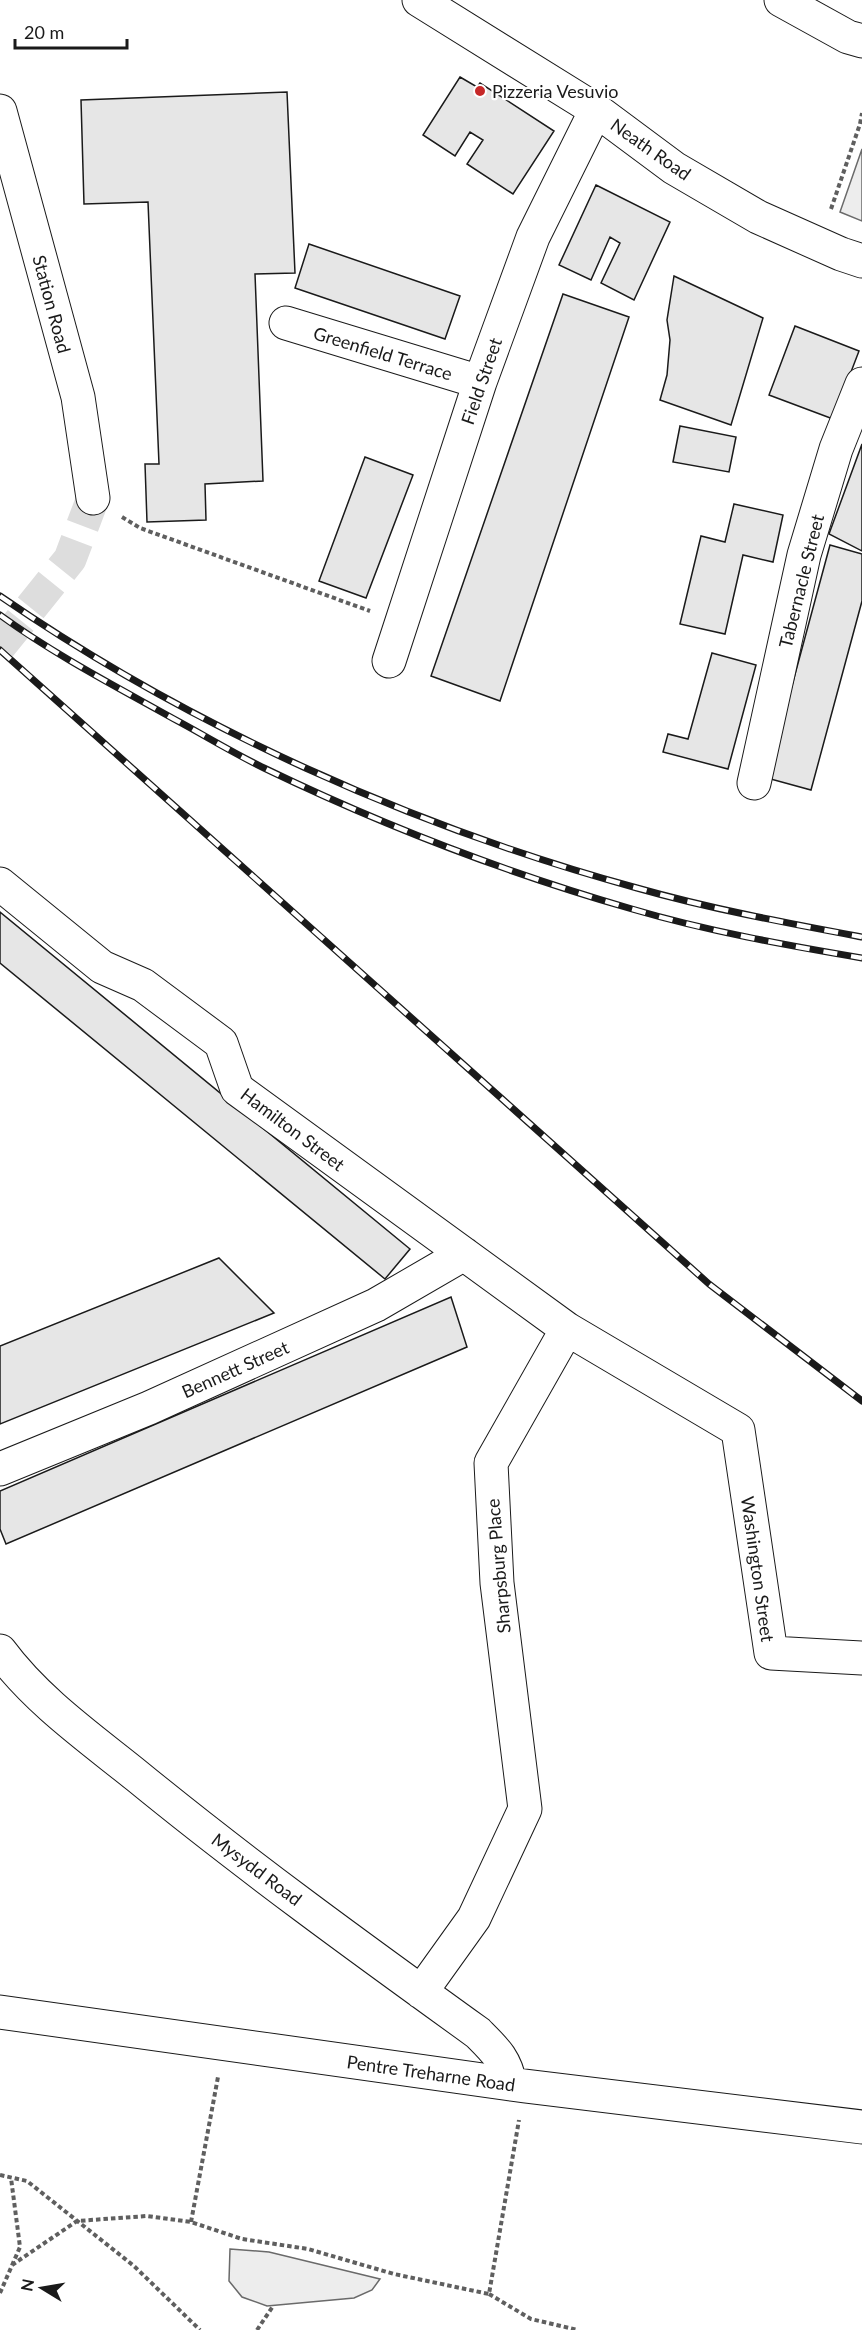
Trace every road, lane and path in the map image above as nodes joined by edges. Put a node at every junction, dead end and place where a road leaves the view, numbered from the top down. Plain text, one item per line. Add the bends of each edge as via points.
1 (419, 0) edge
2 (781, 0) edge
3 (858, 46) edge
4 (596, 110) junction
5 (0, 111) edge
6 (862, 113) edge
7 (811, 242) junction
8 (862, 261) edge
9 (286, 323) dead end
10 (480, 382) junction
11 (862, 384) edge
12 (93, 498) joint
13 (328, 596) dead end
14 (389, 661) dead end
15 (754, 783) dead end
16 (0, 884) edge
17 (464, 1254) junction
18 (567, 1329) junction
19 (0, 1469) edge
20 (0, 1652) edge
21 (862, 1658) edge
22 (421, 1992) junction
23 (0, 2013) edge
24 (225, 2044) junction
25 (518, 2085) junction
26 (862, 2127) edge
27 (0, 2175) edge
28 (11, 2178) junction
29 (77, 2221) junction
30 (191, 2222) junction
31 (12, 2265) junction
32 (0, 2293) edge
33 (489, 2294) junction
34 (273, 2306) dead end
35 (201, 2330) edge
36 (257, 2330) edge
37 (578, 2330) edge

1 - 4 street, Neath Road
2 - 3 street
4 - 7 street, Neath Road via 674,168 758,218
4 - 10 street, Field Street via 533,237
5 - 12 street, Station Road via 78,397
6 - 7 path via 837,196
7 - 8 street, Neath Road
9 - 10 street, Greenfield Terrace
10 - 14 street, Field Street
11 - 15 street, Tabernacle Street via 836,449 804,555
12 - 13 path via 140,528
16 - 17 street, Hamilton Street via 102,967 143,984 221,1043 237,1089
17 - 18 street, Hamilton Street
17 - 19 street, Bennett Street via 376,1305 149,1408
18 - 21 street, Washington Street via 738,1430 771,1653
18 - 22 street, Sharpsburg Place via 491,1463 497,1583 525,1809 474,1918
20 - 22 street, Mysydd Road via 16,1673 64,1716 188,1818
22 - 25 street, Mysydd Road via 478,2033 498,2054
23 - 24 street, Pentre Treharne Road
24 - 25 street, Pentre Treharne Road
24 - 30 path
25 - 26 street, Pentre Treharne Road
25 - 33 path
27 - 28 path
28 - 29 path via 27,2181
28 - 31 path via 20,2247
29 - 30 path via 147,2216
29 - 31 path
29 - 35 path via 134,2266
30 - 33 path via 242,2240 308,2249 394,2274
31 - 32 path
33 - 37 path via 531,2319
34 - 36 path

